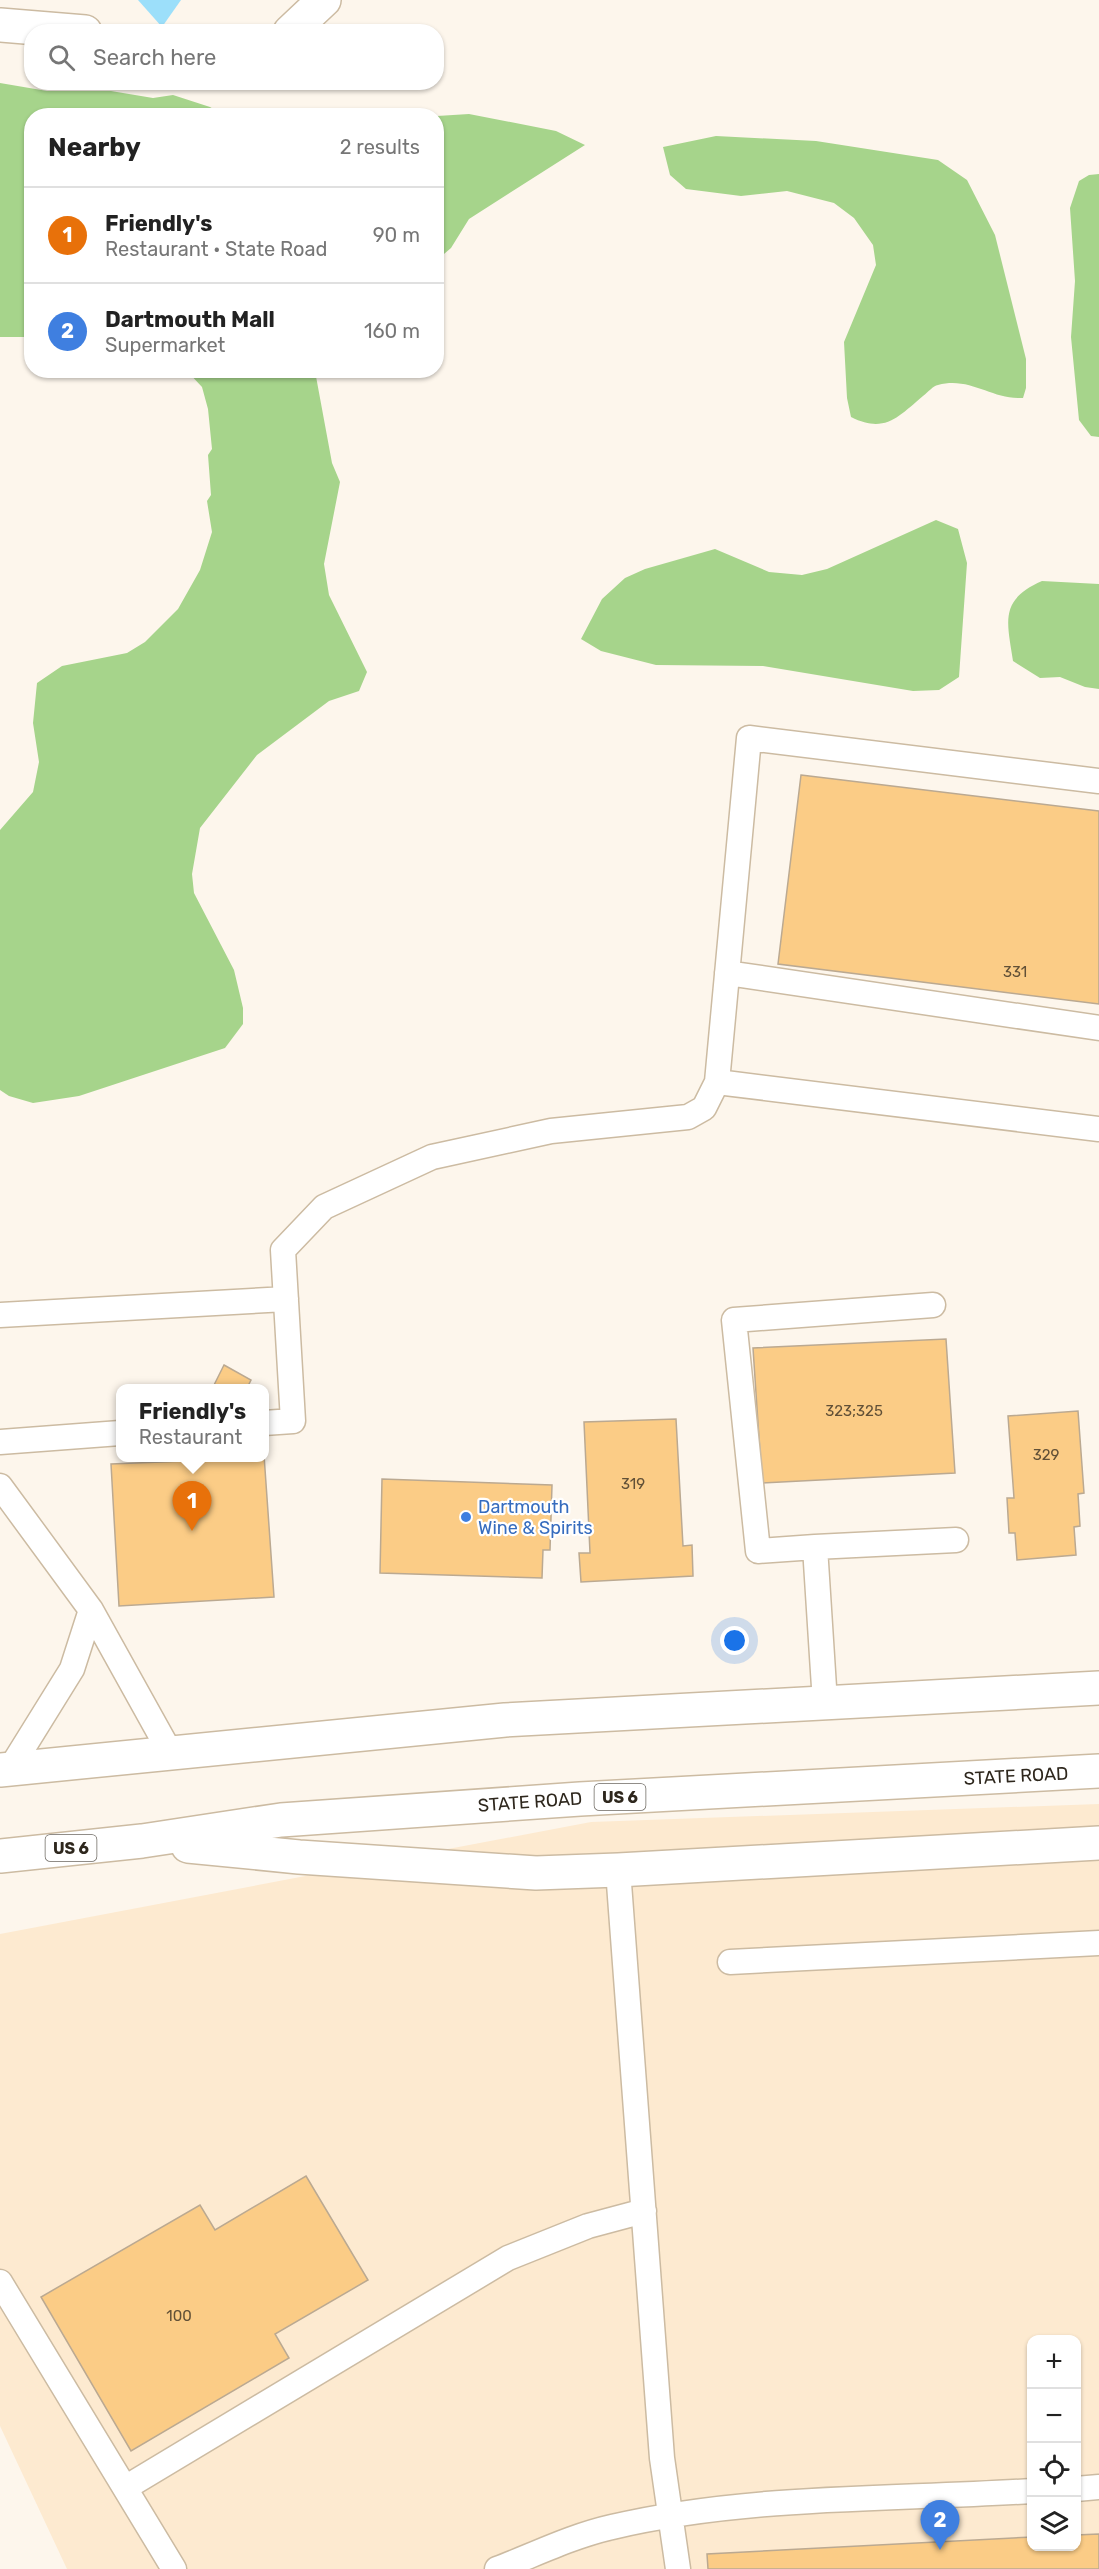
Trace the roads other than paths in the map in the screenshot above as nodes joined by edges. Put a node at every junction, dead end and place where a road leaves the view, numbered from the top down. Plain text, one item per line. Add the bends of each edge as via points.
1 (324, 0) edge
2 (298, 24) edge
3 (0, 26) edge
4 (24, 28) edge
5 (1099, 781) edge
6 (727, 973) junction
7 (1099, 1028) edge
8 (717, 1082) junction
9 (1099, 1129) edge
10 (286, 1299) junction
11 (933, 1305) dead end
12 (0, 1315) edge
13 (269, 1423) edge
14 (116, 1433) edge
15 (0, 1442) edge
16 (0, 1486) edge
17 (956, 1540) dead end
18 (815, 1547) junction
19 (91, 1610) junction
20 (1099, 1688) edge
21 (825, 1703) junction
22 (171, 1754) junction
23 (5, 1770) edge
24 (1099, 1771) edge
25 (142, 1841) junction
26 (1099, 1843) edge
27 (0, 1856) edge
28 (618, 1870) junction
29 (1099, 1943) edge
30 (730, 1962) dead end
31 (644, 2211) junction
32 (0, 2282) edge
33 (125, 2487) junction
34 (1099, 2487) edge
35 (1081, 2489) edge
36 (1027, 2491) edge
37 (669, 2514) junction
38 (174, 2569) edge
39 (496, 2569) edge
40 (678, 2569) edge

1 - 2 main road
3 - 4 main road
5 - 6 lane via 749,738
6 - 7 lane
6 - 8 lane
8 - 9 lane
8 - 10 lane via 704,1108 688,1118 550,1131 432,1157 324,1207 283,1250
10 - 12 lane
10 - 13 lane via 293,1421
11 - 18 lane via 734,1320 758,1551
14 - 15 lane
16 - 19 lane
17 - 18 lane
18 - 21 lane
19 - 22 lane
19 - 23 lane via 72,1669
20 - 21 main road
21 - 22 main road via 505,1720
22 - 23 main road
24 - 25 main road, STATE ROAD / US 6 via 430,1809 281,1820
25 - 27 main road, STATE ROAD / US 6
25 - 28 main road via 299,1857 536,1873
26 - 28 main road
28 - 31 lane
29 - 30 lane
31 - 33 lane via 588,2226 508,2258
31 - 37 lane
32 - 33 lane
33 - 38 lane
34 - 35 lane
36 - 37 lane via 720,2507
37 - 39 lane via 609,2527
37 - 40 lane

